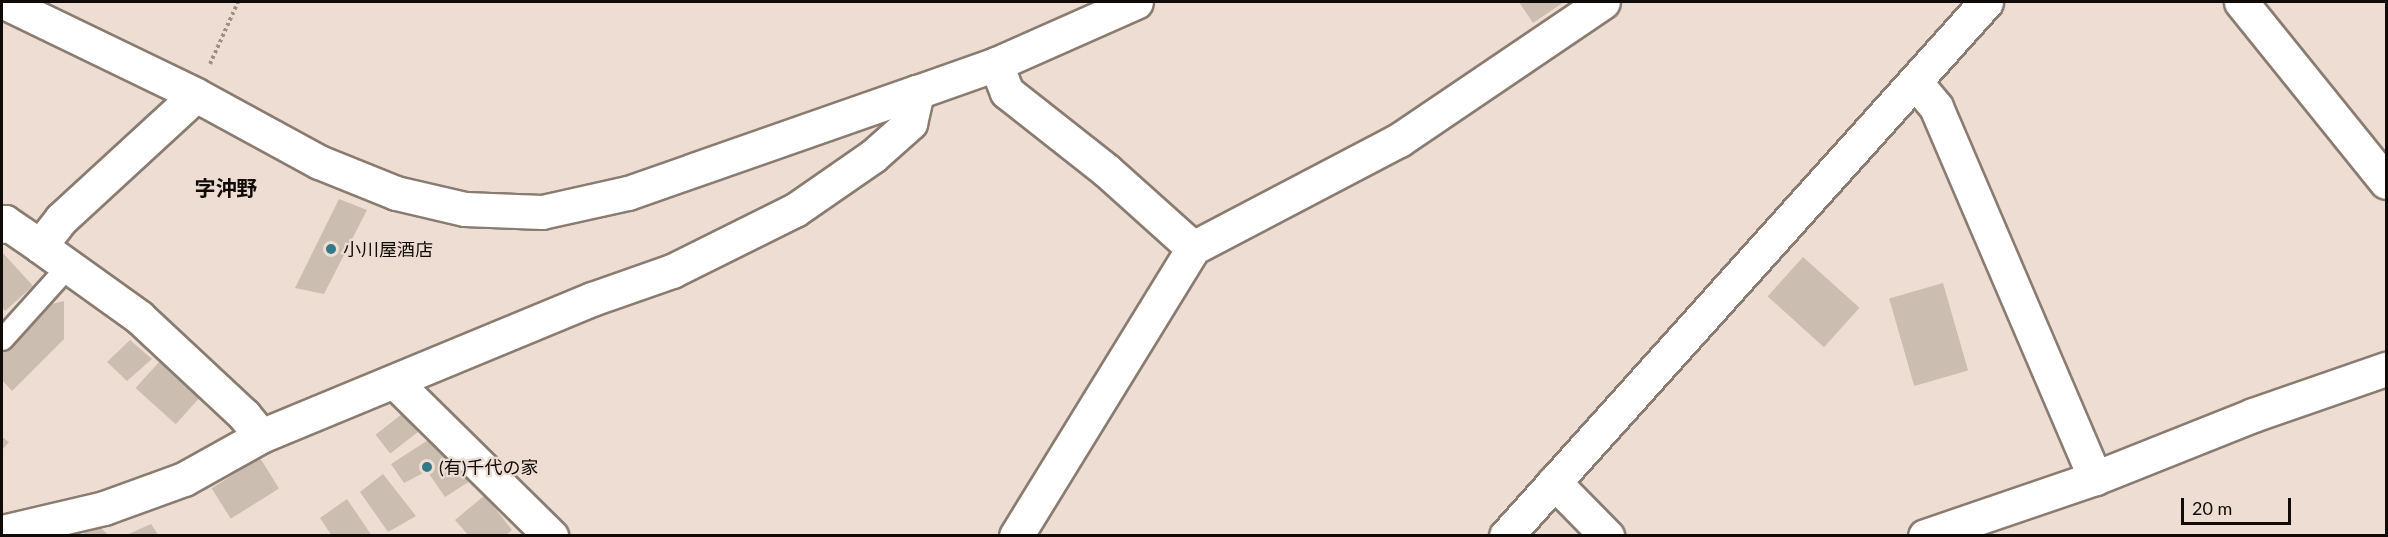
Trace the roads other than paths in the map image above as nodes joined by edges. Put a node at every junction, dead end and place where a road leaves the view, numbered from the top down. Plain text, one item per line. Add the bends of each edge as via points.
1 (4, 2) edge
2 (1136, 2) edge
3 (1603, 2) edge
4 (1986, 2) edge
5 (2241, 2) edge
6 (996, 64) junction
7 (1916, 83) junction
8 (918, 92) junction
9 (196, 95) junction
10 (2386, 182) edge
11 (3, 222) edge
12 (40, 246) junction
13 (1194, 248) junction
14 (66, 268) junction
15 (2, 339) edge
16 (2386, 369) edge
17 (396, 383) junction
18 (261, 436) junction
19 (2095, 478) junction
20 (1554, 482) junction
21 (2, 532) edge
22 (551, 536) edge
23 (1016, 536) edge
24 (1506, 536) edge
25 (1607, 536) edge
26 (1924, 536) edge

1 - 9 street
2 - 6 street
3 - 13 street via 1399,140
4 - 7 street
5 - 10 street
6 - 8 street
6 - 13 street via 1007,92 1106,170
7 - 19 street via 1936,107
7 - 20 street
8 - 9 street via 628,192 542,212 465,209 396,193 319,162
8 - 17 street via 910,123 873,156 795,210 672,271 592,300
9 - 12 street via 61,219
11 - 12 street
12 - 14 street
13 - 23 street
14 - 15 lane
14 - 18 street via 139,317 244,415
16 - 19 street via 2253,415
17 - 18 street
17 - 22 street
18 - 21 street via 184,479 104,508
19 - 26 street
20 - 24 street
20 - 25 street

